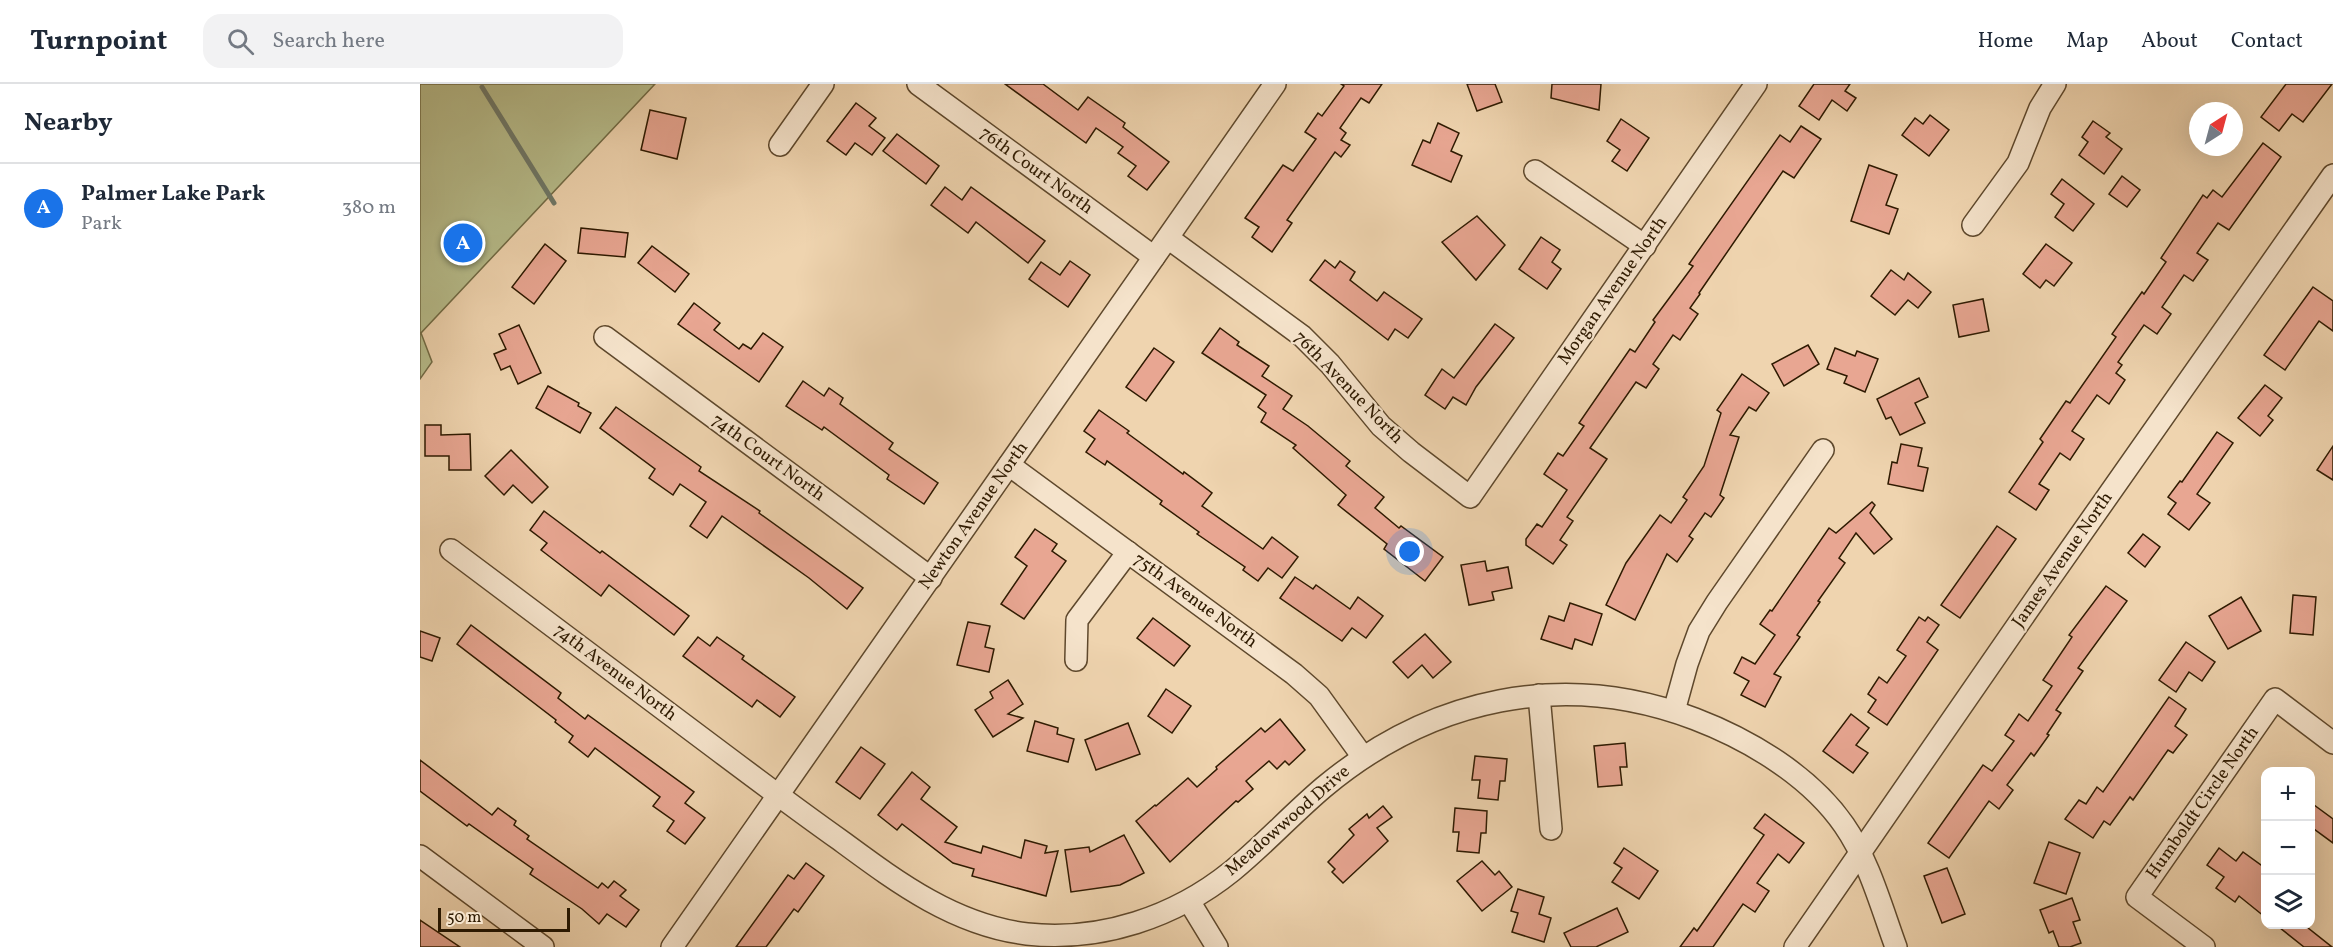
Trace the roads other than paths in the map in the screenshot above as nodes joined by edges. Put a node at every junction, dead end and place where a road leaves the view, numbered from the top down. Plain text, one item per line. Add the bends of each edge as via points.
1 (823, 84) edge
2 (918, 84) edge
3 (1275, 84) edge
4 (1756, 84) edge
5 (2055, 84) edge
6 (780, 145) dead end
7 (1535, 171) dead end
8 (2333, 175) edge
9 (1973, 225) dead end
10 (1168, 237) junction
11 (1645, 246) junction
12 (1154, 257) junction
13 (605, 338) dead end
14 (1823, 450) dead end
15 (1009, 465) junction
16 (1470, 497) joint
17 (451, 550) dead end
18 (1128, 552) junction
19 (931, 578) junction
20 (1076, 660) dead end
21 (1539, 695) junction
22 (1674, 711) junction
23 (2333, 742) edge
24 (1363, 757) junction
25 (778, 796) junction
26 (1551, 829) dead end
27 (1860, 853) junction
28 (420, 856) edge
29 (1189, 901) junction
30 (543, 947) edge
31 (672, 947) edge
32 (1217, 947) edge
33 (1795, 947) edge
34 (1896, 947) edge
35 (2204, 947) edge

1 - 6 street
2 - 12 street, 76th Court North
3 - 10 street, Newton Avenue North
4 - 11 street, Morgan Avenue North
5 - 9 street via 2040,108 2018,163
7 - 11 street
8 - 27 street, James Avenue North
10 - 12 street, Newton Avenue North
10 - 16 street, 76th Avenue North via 1302,336 1381,426
11 - 16 street, Morgan Avenue North
12 - 15 street, Newton Avenue North
13 - 19 street, 74th Court North
14 - 22 street via 1699,631
15 - 18 street, 75th Avenue North
15 - 19 street, Newton Avenue North
17 - 25 street, 74th Avenue North
18 - 20 street via 1077,620
18 - 24 street, 75th Avenue North via 1294,674 1319,696
19 - 25 street, Newton Avenue North
21 - 22 street, Meadowwood Drive via 1568,693 1621,699
21 - 24 street, Meadowwood Drive via 1463,709
21 - 26 street
22 - 27 street, Meadowwood Drive via 1722,729 1785,768 1816,793 1844,825
23 - 35 street, Humboldt Circle North via 2275,699 2137,897
24 - 29 street, Meadowwood Drive via 1232,871
25 - 29 street, Meadowwood Drive via 902,886 941,908 982,924 1026,934 1070,936 1113,930
25 - 31 street, Newton Avenue North
27 - 33 street, James Avenue North
27 - 34 street, Meadowwood Drive
28 - 30 street
29 - 32 street

